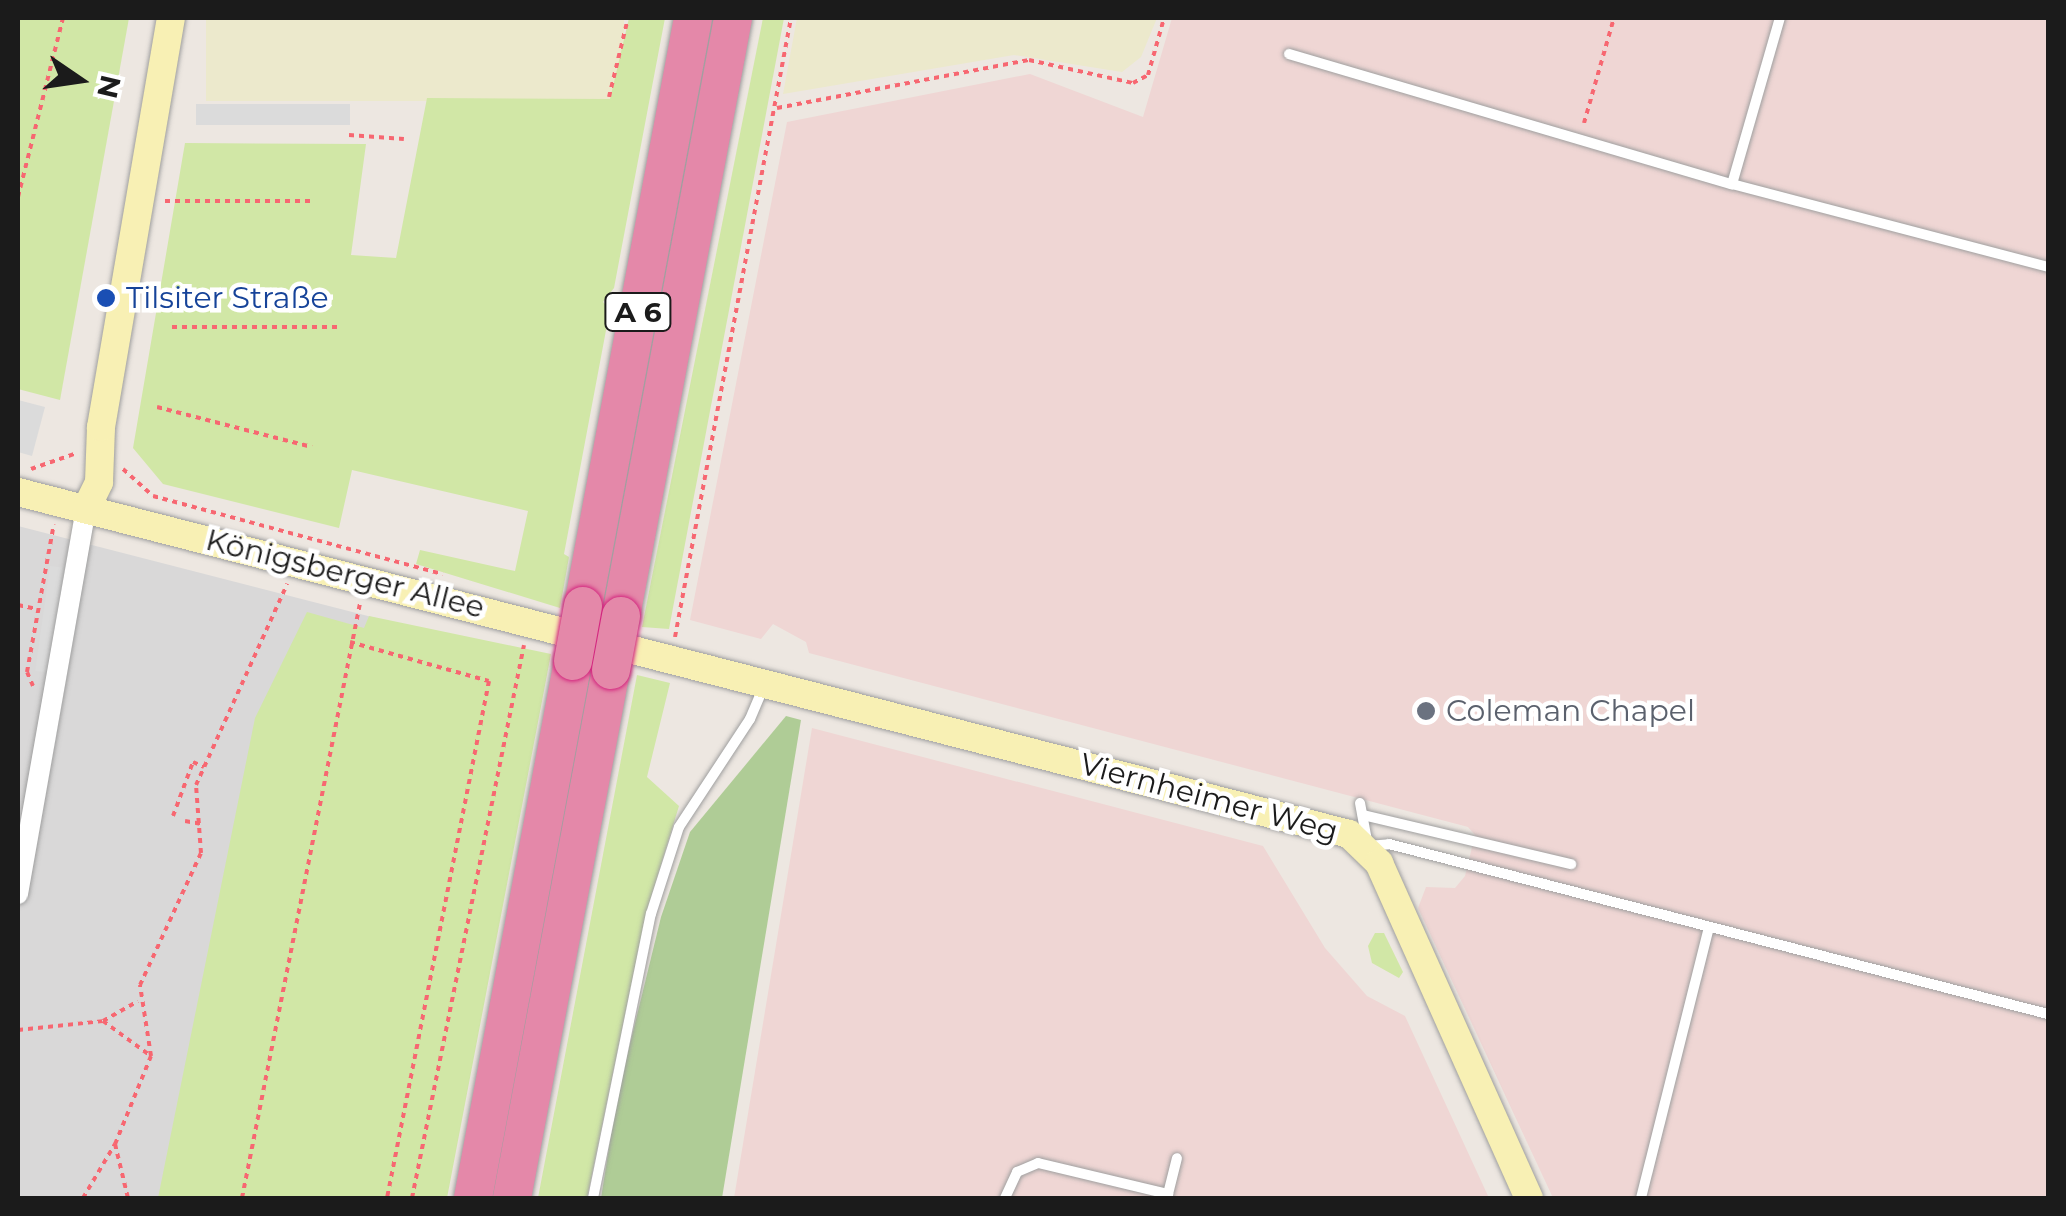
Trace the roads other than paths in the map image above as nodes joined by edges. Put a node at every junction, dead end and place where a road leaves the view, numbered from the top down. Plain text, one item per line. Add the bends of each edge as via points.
1 (171, 18) edge
2 (693, 18) edge
3 (732, 18) edge
4 (1780, 18) edge
5 (1289, 54) dead end
6 (1732, 184) junction
7 (2048, 267) edge
8 (18, 492) edge
9 (86, 509) junction
10 (672, 657) joint
11 (765, 682) junction
12 (1368, 846) junction
13 (1571, 864) dead end
14 (18, 894) edge
15 (1710, 928) junction
16 (2048, 1014) edge
17 (1177, 1158) dead end
18 (1167, 1196) edge
19 (473, 1198) edge
20 (512, 1198) edge
21 (593, 1198) edge
22 (1005, 1198) edge
23 (1529, 1198) edge
24 (1642, 1198) edge

1 - 9 street via 101,428 82,479
2 - 19 highway, A 6, bridge
3 - 20 highway, A 6, bridge
4 - 6 lane
5 - 6 lane
6 - 7 lane
8 - 9 street, Königsberger Allee
9 - 10 street, Königsberger Allee
9 - 14 street
10 - 11 street, Viernheimer Weg
11 - 12 street, Viernheimer Weg via 1332,829
11 - 21 lane via 750,719 679,827 643,951
12 - 13 lane via 1361,809
12 - 15 lane via 1389,844
12 - 23 street, Viernheimer Weg
15 - 16 lane
15 - 24 lane
17 - 18 lane
18 - 22 lane via 1038,1163 1017,1172

